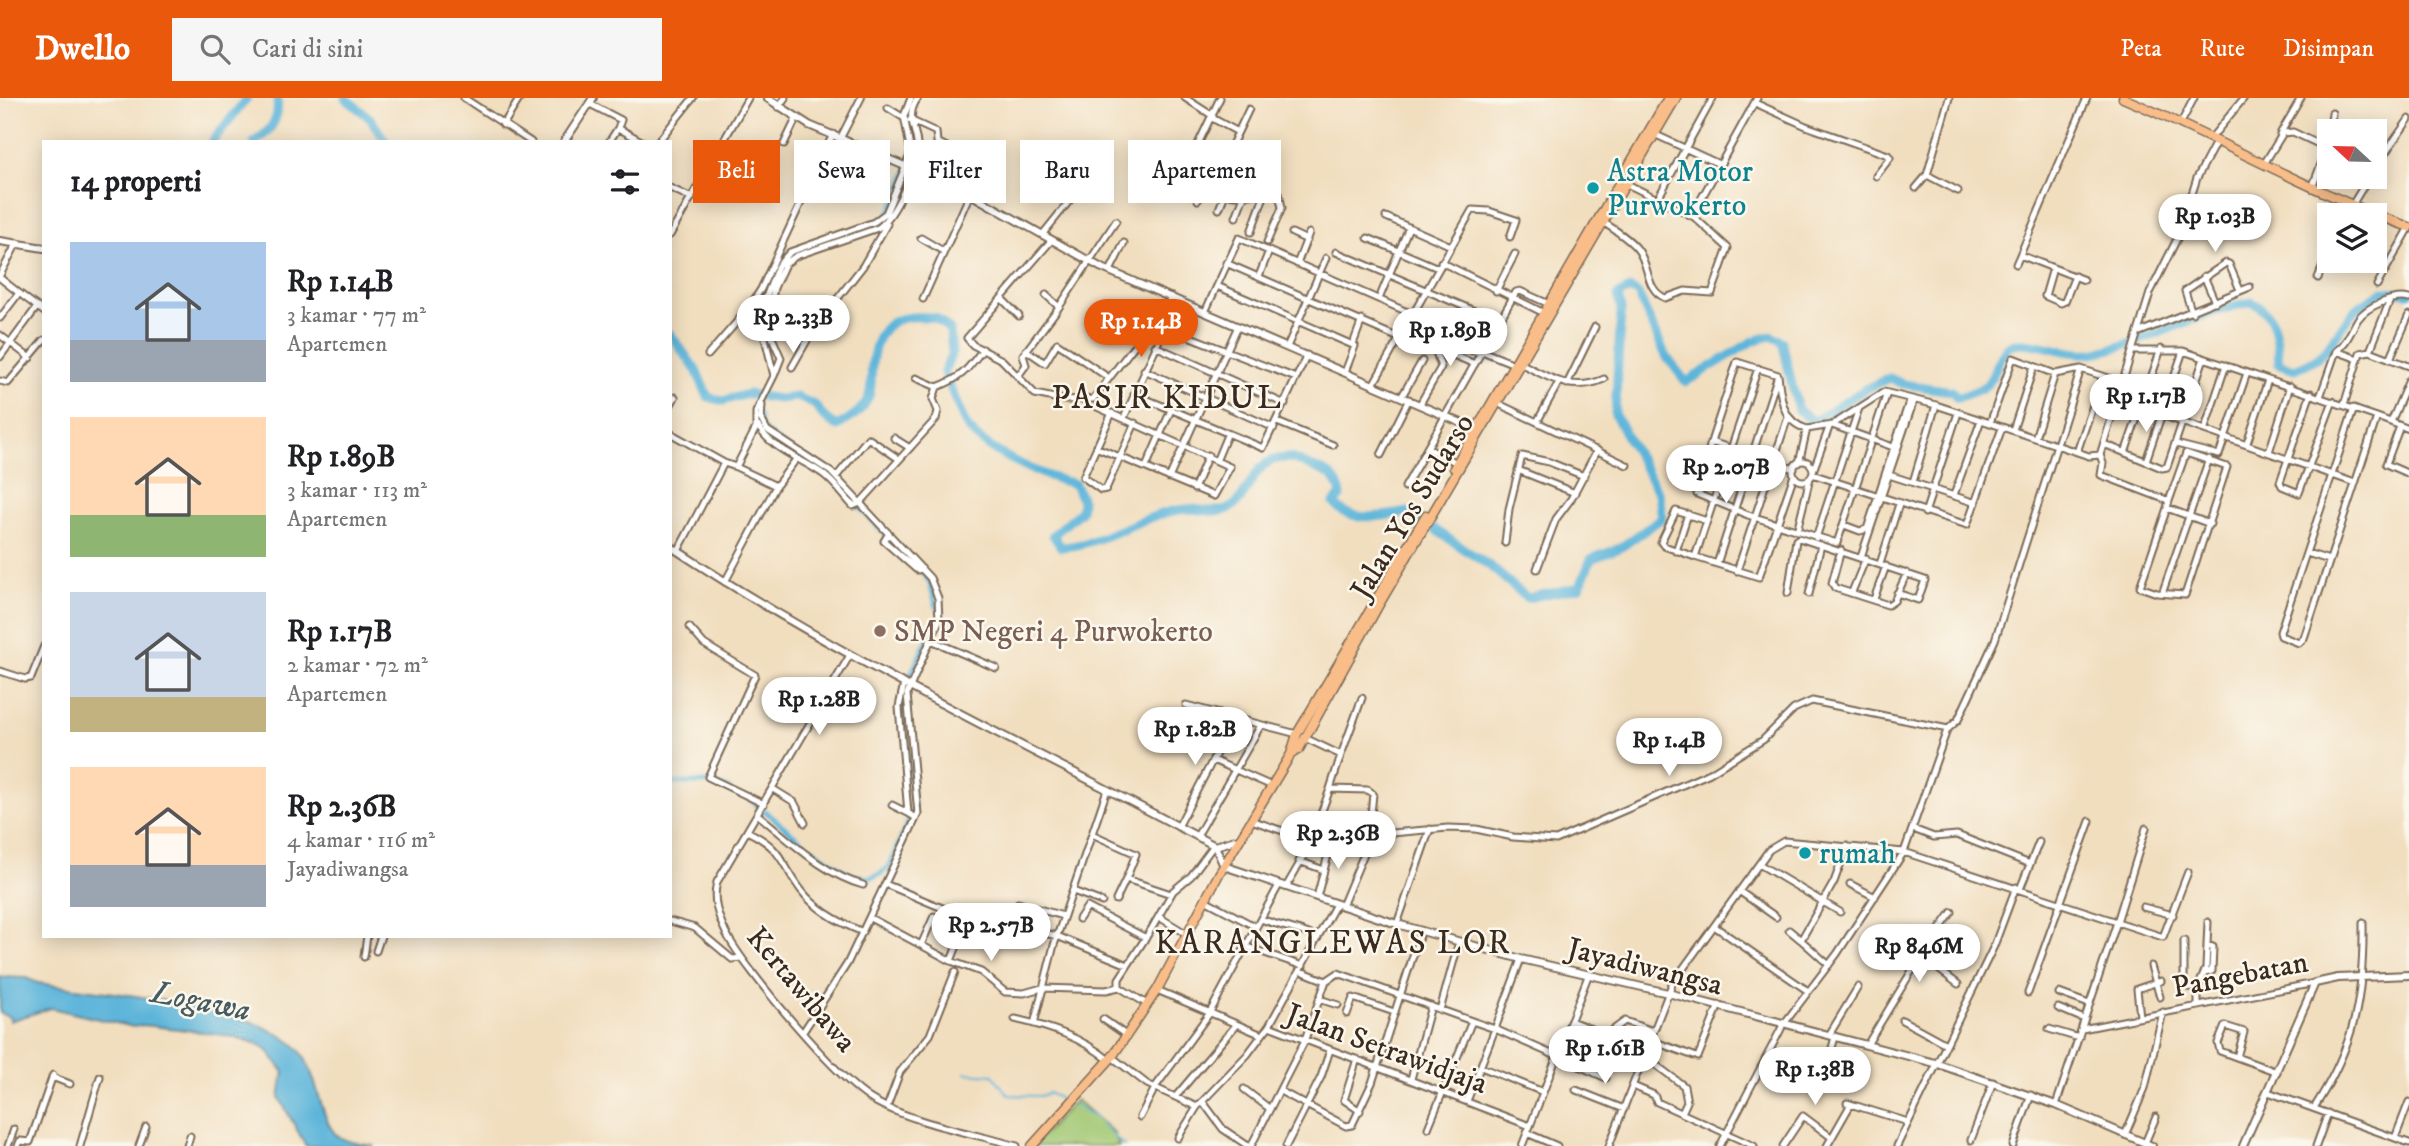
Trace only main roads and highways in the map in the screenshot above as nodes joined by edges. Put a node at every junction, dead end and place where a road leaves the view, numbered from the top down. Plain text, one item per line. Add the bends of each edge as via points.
1 (1668, 98) edge
2 (1676, 98) edge
3 (2123, 98) edge
4 (2408, 225) edge
5 (1518, 364) junction
6 (1480, 430) junction
7 (1438, 499) junction
8 (1032, 1146) edge

1 - 5 highway, Jalan Yos Sudarso
2 - 5 highway, Jalan Yos Sudarso
3 - 4 highway via 2311,188
5 - 6 highway, Jalan Yos Sudarso
5 - 6 highway, Jalan Yos Sudarso
6 - 7 highway, Jalan Yos Sudarso
6 - 7 highway, Jalan Yos Sudarso
7 - 8 highway, Jalan Yos Sudarso via 1219,874 1157,990 1110,1059

